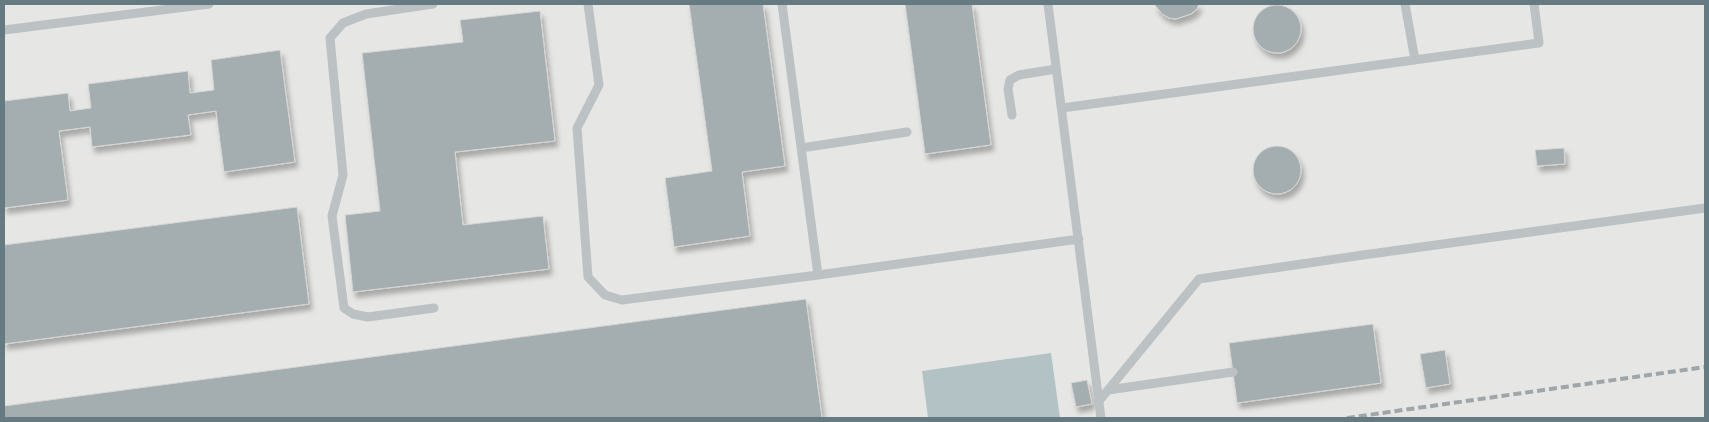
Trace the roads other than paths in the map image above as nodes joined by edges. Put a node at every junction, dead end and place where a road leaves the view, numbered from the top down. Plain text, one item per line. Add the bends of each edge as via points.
1 (209, 4) edge
2 (433, 4) edge
3 (588, 4) edge
4 (782, 4) edge
5 (1048, 4) edge
6 (1406, 4) edge
7 (1534, 4) edge
8 (4, 30) edge
9 (1415, 60) junction
10 (1056, 68) junction
11 (1062, 108) junction
12 (1012, 115) dead end
13 (908, 132) dead end
14 (801, 148) junction
15 (1705, 208) edge
16 (1078, 240) junction
17 (818, 275) junction
18 (434, 308) dead end
19 (1233, 372) dead end
20 (1108, 390) junction
21 (1099, 401) junction
22 (1101, 418) edge

1 - 8 lane
2 - 18 lane via 366,14 343,24 330,38 343,175 332,216 344,308 368,317
3 - 17 lane via 599,85 576,128 588,277 605,295 622,300
4 - 14 lane
5 - 10 lane
6 - 9 lane
7 - 9 lane via 1539,43
9 - 11 lane
10 - 11 lane
10 - 12 lane via 1019,75 1010,80 1008,89
11 - 16 lane
13 - 14 lane
14 - 17 lane
15 - 20 lane via 1199,279
16 - 17 lane
16 - 21 lane
19 - 20 lane
20 - 21 lane
21 - 22 lane

